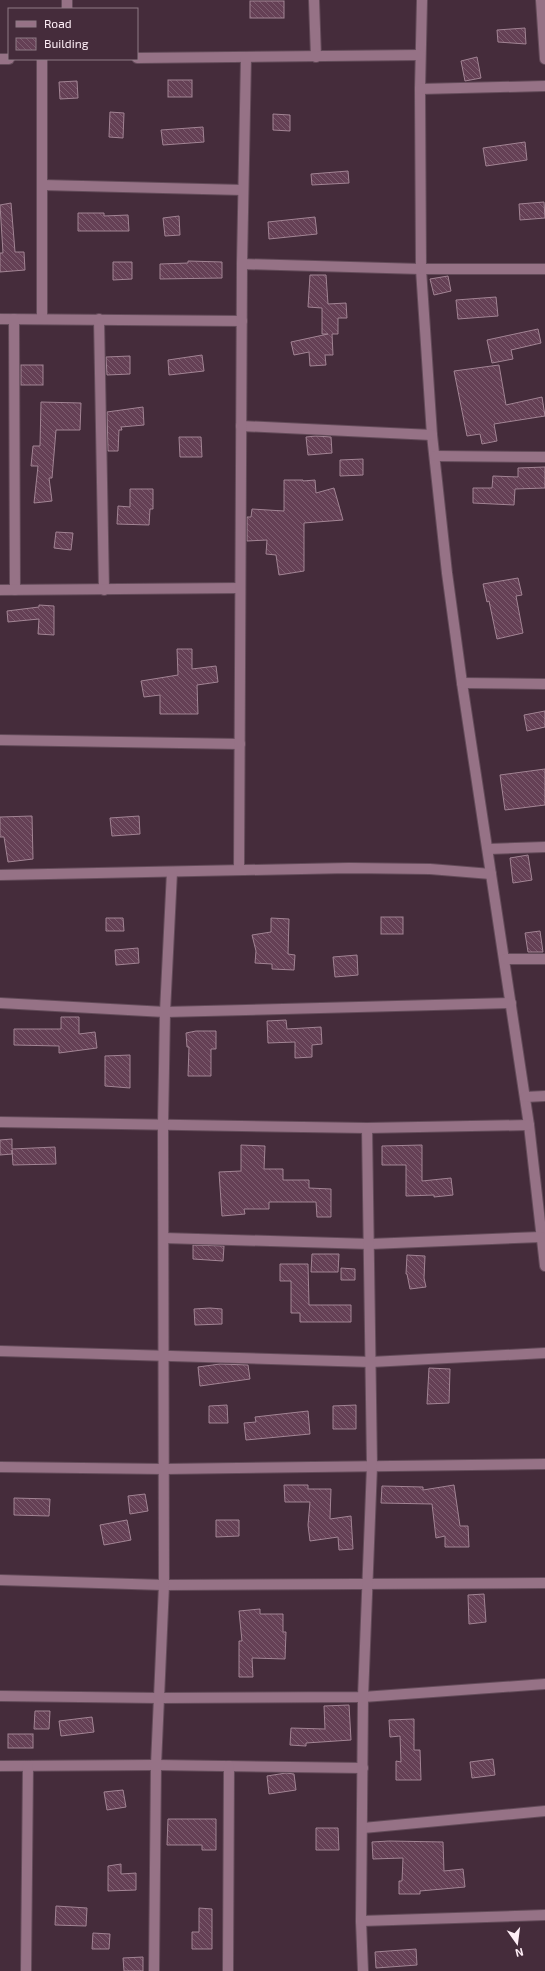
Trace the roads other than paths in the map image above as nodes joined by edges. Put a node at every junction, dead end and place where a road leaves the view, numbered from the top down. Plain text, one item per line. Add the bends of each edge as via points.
1 (314, 0) edge
2 (422, 0) edge
3 (543, 6) edge
4 (420, 55) junction
5 (246, 57) junction
6 (316, 57) junction
7 (138, 58) edge
8 (545, 59) edge
9 (42, 60) edge
10 (545, 86) edge
11 (420, 89) junction
12 (42, 185) junction
13 (243, 190) junction
14 (242, 264) junction
15 (421, 269) junction
16 (545, 269) edge
17 (42, 318) junction
18 (0, 319) edge
19 (14, 319) junction
20 (99, 319) junction
21 (242, 321) junction
22 (241, 426) junction
23 (432, 435) junction
24 (434, 456) junction
25 (545, 457) edge
26 (240, 588) junction
27 (0, 590) edge
28 (16, 590) junction
29 (104, 590) junction
30 (462, 683) junction
31 (545, 684) edge
32 (0, 740) edge
33 (240, 744) junction
34 (545, 847) edge
35 (488, 849) junction
36 (239, 870) junction
37 (172, 872) junction
38 (491, 874) junction
39 (0, 875) edge
40 (505, 958) junction
41 (545, 959) edge
42 (0, 1003) edge
43 (511, 1003) junction
44 (165, 1012) junction
45 (545, 1096) edge
46 (525, 1097) junction
47 (0, 1122) edge
48 (163, 1125) junction
49 (529, 1125) junction
50 (367, 1128) junction
51 (541, 1237) junction
52 (164, 1238) junction
53 (370, 1244) junction
54 (545, 1266) edge
55 (0, 1351) edge
56 (545, 1353) edge
57 (163, 1355) junction
58 (371, 1362) junction
59 (545, 1464) edge
60 (372, 1466) junction
61 (0, 1467) edge
62 (164, 1469) junction
63 (0, 1580) edge
64 (367, 1583) junction
65 (545, 1583) edge
66 (164, 1585) junction
67 (545, 1684) edge
68 (0, 1696) edge
69 (363, 1697) junction
70 (160, 1698) junction
71 (156, 1765) junction
72 (0, 1766) edge
73 (28, 1766) junction
74 (229, 1766) junction
75 (363, 1768) junction
76 (545, 1811) edge
77 (363, 1828) junction
78 (545, 1914) edge
79 (361, 1922) junction
80 (26, 1971) edge
81 (154, 1971) edge
82 (228, 1971) edge
83 (363, 1971) edge

1 - 6 street
2 - 4 street
3 - 8 street
4 - 6 street
4 - 11 street
5 - 6 street
5 - 7 street
5 - 13 street
9 - 12 street
10 - 11 street
11 - 15 street
12 - 13 street
12 - 17 street
13 - 14 street
14 - 15 street
14 - 21 street
15 - 16 street
15 - 23 street
17 - 19 street
17 - 20 street
18 - 19 street
19 - 28 street
20 - 21 street
20 - 29 street
21 - 22 street
22 - 23 street
22 - 26 street
23 - 24 street
24 - 25 street
24 - 30 street
26 - 29 street
26 - 33 street
27 - 28 street
28 - 29 street
30 - 31 street
30 - 35 street
32 - 33 street
33 - 36 street
34 - 35 street
35 - 38 street
36 - 37 street
36 - 38 street via 430,869
37 - 39 street
37 - 44 street
38 - 40 street
40 - 41 street
40 - 43 street
42 - 44 street
43 - 44 street
43 - 46 street
44 - 48 street
45 - 46 street
46 - 49 street
47 - 48 street
48 - 50 street
48 - 52 street
49 - 50 street
49 - 51 street
50 - 53 street
51 - 53 street
51 - 54 street
52 - 53 street
52 - 57 street
53 - 58 street
55 - 57 street
56 - 58 street
57 - 58 street
57 - 62 street
58 - 60 street
59 - 60 street
60 - 62 street
60 - 64 street
61 - 62 street
62 - 66 street
63 - 66 street
64 - 65 street
64 - 66 street
64 - 69 street
66 - 70 street
67 - 69 street
68 - 70 street
69 - 70 street
69 - 75 street
70 - 71 street
71 - 73 street
71 - 74 street
71 - 81 street
72 - 73 street
73 - 80 street
74 - 75 street
74 - 82 street
75 - 77 street
76 - 77 street
77 - 79 street
78 - 79 street
79 - 83 street

